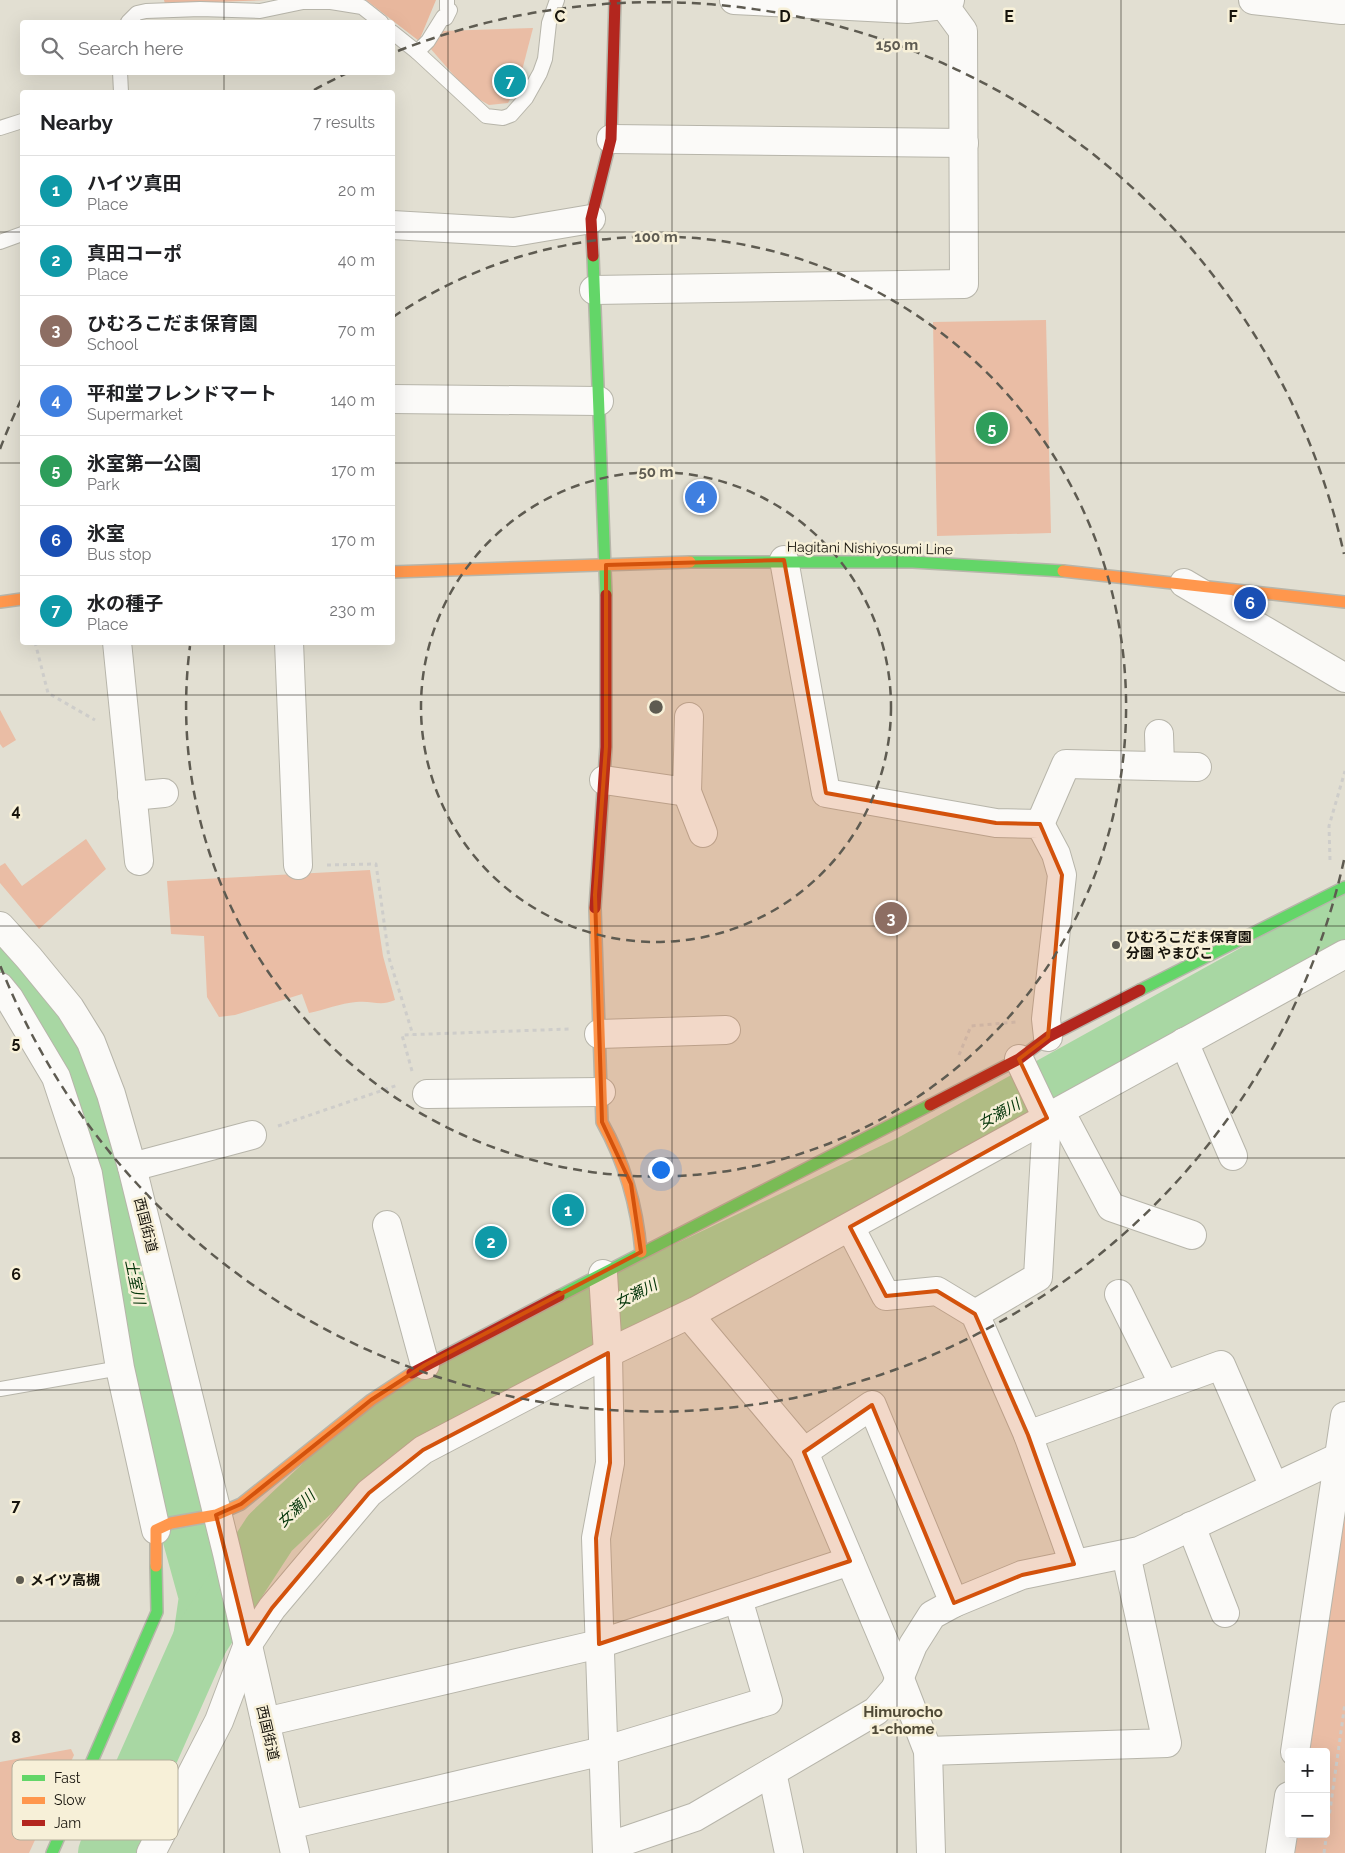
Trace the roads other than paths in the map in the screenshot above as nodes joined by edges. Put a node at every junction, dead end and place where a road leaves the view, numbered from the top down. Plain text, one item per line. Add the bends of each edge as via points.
1 (557, 0) edge
2 (615, 0) edge
3 (734, 0) edge
4 (1254, 0) edge
5 (947, 2) edge
6 (446, 8) edge
7 (1343, 10) edge
8 (130, 20) edge
9 (378, 20) edge
10 (395, 34) edge
11 (417, 52) junction
12 (120, 75) edge
13 (121, 90) edge
14 (20, 123) edge
15 (0, 128) edge
16 (611, 139) junction
17 (964, 143) junction
18 (591, 219) junction
19 (395, 225) edge
20 (20, 235) edge
21 (0, 242) edge
22 (594, 290) junction
23 (395, 400) edge
24 (599, 401) junction
25 (784, 560) junction
26 (606, 565) junction
27 (395, 572) edge
28 (1184, 583) junction
29 (20, 600) edge
30 (0, 602) edge
31 (1345, 602) edge
32 (117, 645) edge
33 (289, 645) edge
34 (1345, 678) edge
35 (689, 717) dead end
36 (1160, 734) dead end
37 (1160, 766) junction
38 (1197, 768) dead end
39 (604, 780) junction
40 (687, 792) junction
41 (164, 793) dead end
42 (132, 796) junction
43 (1040, 824) junction
44 (703, 833) dead end
45 (139, 861) dead end
46 (298, 865) road end
47 (1345, 887) edge
48 (0, 926) edge
49 (1345, 954) edge
50 (0, 987) edge
51 (726, 1030) dead end
52 (599, 1031) junction
53 (1048, 1037) junction
54 (1184, 1042) junction
55 (1019, 1059) junction
56 (415, 1086) road end
57 (601, 1092) junction
58 (1054, 1114) junction
59 (252, 1134) road end
60 (1233, 1156) dead end
61 (132, 1167) junction
62 (387, 1224) dead end
63 (850, 1227) junction
64 (1192, 1235) dead end
65 (641, 1252) junction
66 (604, 1280) junction
67 (1119, 1294) dead end
68 (975, 1314) junction
69 (689, 1315) junction
70 (607, 1344) junction
71 (425, 1365) junction
72 (120, 1368) junction
73 (1164, 1385) junction
74 (0, 1389) edge
75 (1345, 1416) edge
76 (1028, 1435) junction
77 (804, 1452) junction
78 (1339, 1457) junction
79 (1274, 1487) junction
80 (210, 1516) junction
81 (1191, 1526) junction
82 (163, 1527) junction
83 (1126, 1554) junction
84 (850, 1562) junction
85 (1074, 1564) junction
86 (738, 1599) junction
87 (954, 1603) junction
88 (1225, 1613) dead end
89 (248, 1644) junction
90 (600, 1644) junction
91 (900, 1679) junction
92 (265, 1722) junction
93 (1296, 1748) edge
94 (603, 1750) junction
95 (928, 1751) junction
96 (93, 1760) edge
97 (772, 1772) junction
98 (178, 1801) edge
99 (1285, 1821) edge
100 (289, 1825) junction
101 (58, 1840) edge
102 (158, 1840) edge
103 (607, 1850) edge
104 (52, 1853) edge
105 (151, 1853) edge
106 (295, 1853) edge
107 (789, 1853) edge
108 (931, 1853) edge
109 (1280, 1853) edge

1 - 11 lane via 549,23 540,73 526,98 511,115 503,118 486,116
2 - 16 street
3 - 5 street via 907,10
4 - 7 street
5 - 17 street via 963,31
6 - 11 lane via 428,41
8 - 9 lane via 137,13 146,11 260,11 304,2 331,2 362,7
10 - 11 lane
12 - 13 lane
14 - 15 lane
16 - 17 street
16 - 18 street
17 - 22 street via 964,284
18 - 19 street via 514,232
18 - 22 street
20 - 21 lane
22 - 24 street
23 - 24 street
24 - 26 street
25 - 26 street, Hagitani Nishiyosumi Line
25 - 28 street, Hagitani Nishiyosumi Line via 987,565
25 - 43 street via 826,793 996,822
26 - 27 street, Hagitani Nishiyosumi Line
26 - 39 street
28 - 31 street, Hagitani Nishiyosumi Line
28 - 34 street
29 - 30 street
32 - 42 street
33 - 46 street
35 - 40 street
36 - 37 street
37 - 38 street
37 - 43 street via 1066,764
39 - 40 street
39 - 52 street via 595,895
40 - 44 street
41 - 42 street
42 - 45 street
43 - 53 street via 1056,854 1062,875 1046,1019
47 - 53 street
48 - 61 street, 西国街道 via 70,1008 91,1042 111,1094
49 - 54 street
50 - 72 street via 56,1076 88,1174
51 - 52 street
52 - 57 street
53 - 55 street
54 - 58 street
54 - 60 street
55 - 58 street
55 - 65 street
56 - 57 street
57 - 65 street via 602,1122 631,1184
58 - 63 street
58 - 64 street via 1112,1207
58 - 68 street via 1038,1277
59 - 61 street
61 - 80 street, 西国街道
62 - 71 street
63 - 68 street via 886,1296 937,1291
63 - 69 street
65 - 66 street
66 - 70 street
66 - 71 street
67 - 73 street
68 - 76 street
69 - 70 street
69 - 77 street
70 - 89 street via 423,1450 369,1492 272,1608
70 - 90 street via 610,1462 596,1538
71 - 80 street via 371,1400 241,1504
72 - 74 lane
72 - 82 street
73 - 76 street
73 - 79 street via 1221,1365
75 - 78 street
76 - 85 street
77 - 84 street
77 - 87 street via 872,1405
78 - 79 street
78 - 93 street
79 - 81 street
80 - 82 street
80 - 89 street, 西国街道 via 227,1553
81 - 83 street
81 - 88 street
82 - 96 street via 157,1612
83 - 85 street
83 - 95 street via 1167,1743
84 - 86 street
84 - 91 street
85 - 87 street via 1022,1575
86 - 90 street
86 - 94 street via 768,1701
87 - 91 street via 932,1615 913,1646
89 - 92 street, 西国街道
89 - 98 street via 219,1721
90 - 92 street
90 - 94 street
91 - 95 street
91 - 97 street via 876,1711
92 - 100 street, 西国街道
94 - 100 street
94 - 103 street
95 - 108 street
97 - 103 street via 695,1817
97 - 107 street
99 - 109 street
100 - 106 street, 西国街道
101 - 104 street
102 - 105 street

